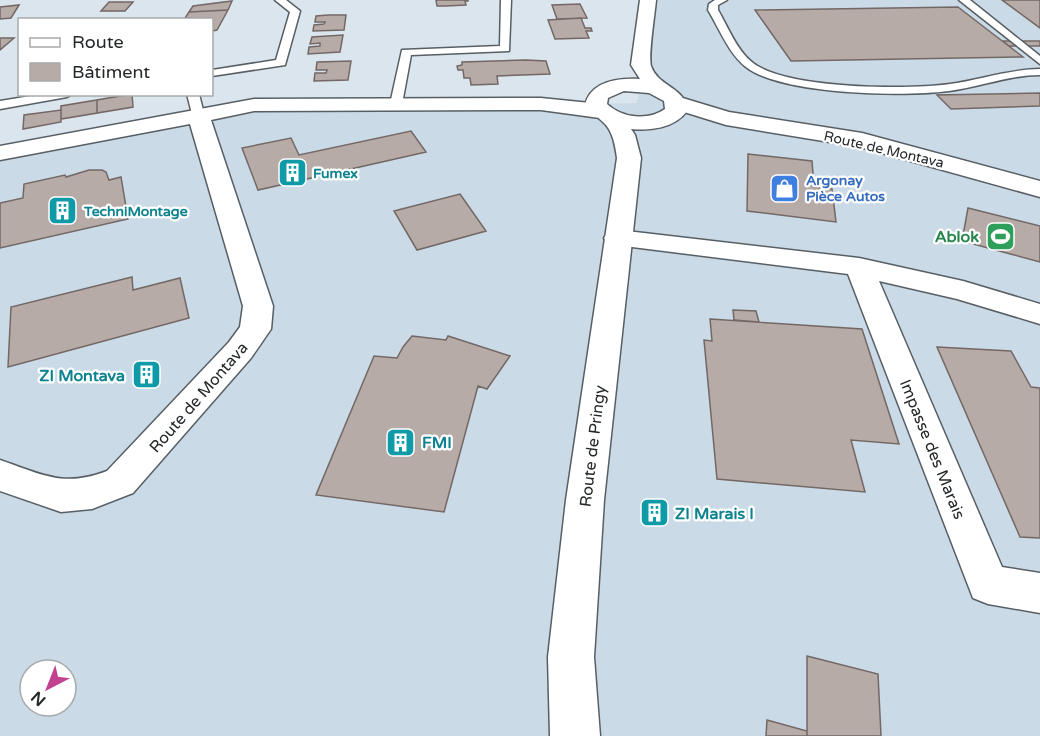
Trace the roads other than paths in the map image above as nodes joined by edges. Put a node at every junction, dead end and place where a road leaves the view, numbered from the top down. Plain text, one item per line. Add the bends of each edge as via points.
1 (280, 0) edge
2 (506, 0) edge
3 (648, 0) edge
4 (722, 0) edge
5 (964, 0) edge
6 (1040, 60) edge
7 (641, 65) junction
8 (1040, 72) edge
9 (213, 73) edge
10 (624, 85) junction
11 (656, 88) junction
12 (44, 96) edge
13 (20, 98) edge
14 (195, 104) edge
15 (396, 104) junction
16 (0, 105) edge
17 (604, 108) junction
18 (664, 114) junction
19 (0, 153) edge
20 (629, 158) junction
21 (1040, 189) edge
22 (618, 238) junction
23 (858, 267) junction
24 (1040, 314) edge
25 (0, 475) edge
26 (1040, 592) edge
27 (575, 736) edge

1 - 9 lane via 295,11 281,63
2 - 15 lane via 505,49 406,52
3 - 7 street
4 - 8 lane via 714,4 713,10 748,65 798,82 850,88 935,89
5 - 6 lane
7 - 10 street
7 - 11 street
10 - 11 street
10 - 17 street via 604,90
11 - 18 street via 672,96
12 - 13 lane
13 - 16 lane
14 - 15 street
14 - 19 street
14 - 25 street, Route de Montava via 258,306 255,329 120,482 92,493 61,496
15 - 17 street
17 - 18 street, Route de Montava via 630,122
17 - 20 street, Route de Pringy via 624,135
18 - 20 street, Route de Pringy
18 - 21 street, Route de Montava via 726,118 862,140
20 - 22 street, Route de Pringy
22 - 23 street
22 - 27 street, Route de Pringy via 585,500 572,646
23 - 24 street via 963,291
23 - 26 street, Impasse des Marais via 988,584

